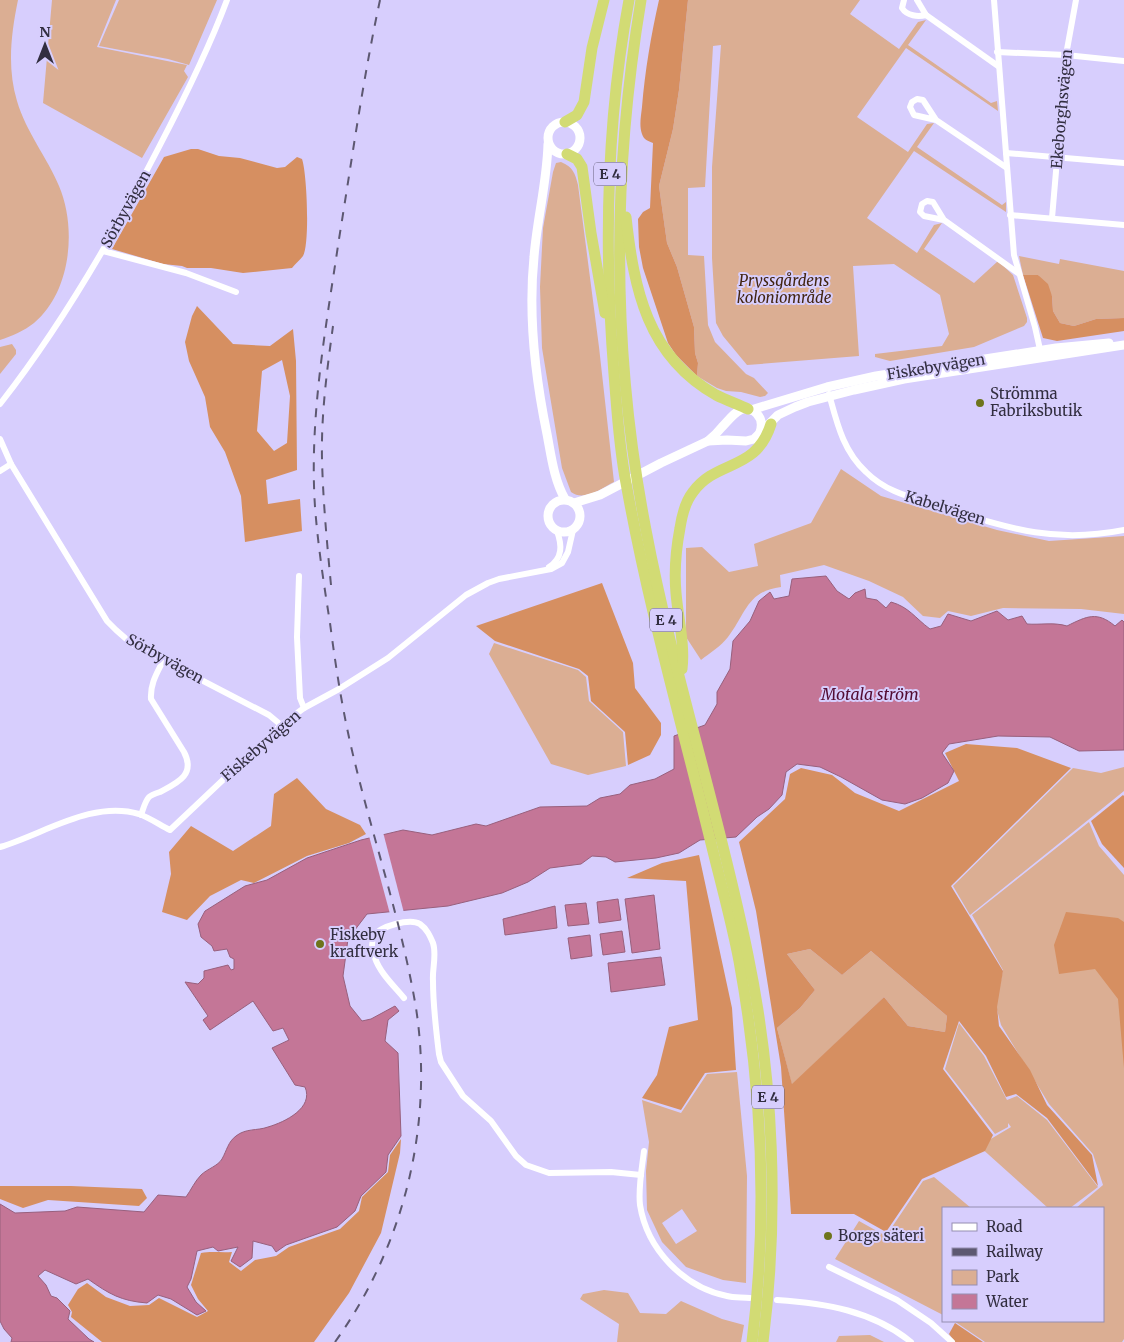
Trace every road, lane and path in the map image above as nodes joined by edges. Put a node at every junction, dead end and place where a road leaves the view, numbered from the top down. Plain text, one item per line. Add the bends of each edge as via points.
1 (227, 0) edge
2 (604, 0) edge
3 (629, 0) edge
4 (641, 0) edge
5 (904, 0) edge
6 (917, 0) edge
7 (994, 0) edge
8 (1076, 0) edge
9 (926, 15) junction
10 (997, 52) junction
11 (1066, 55) junction
12 (1124, 61) edge
13 (998, 66) junction
14 (936, 120) dead end
15 (565, 122) junction
16 (548, 144) junction
17 (1006, 153) junction
18 (563, 154) junction
19 (1057, 157) junction
20 (1124, 163) edge
21 (1007, 168) junction
22 (621, 176) junction
23 (545, 179) junction
24 (1010, 215) junction
25 (1052, 218) junction
26 (944, 220) dead end
27 (1124, 225) edge
28 (103, 251) junction
29 (1018, 273) junction
30 (236, 292) dead end
31 (1124, 343) edge
32 (612, 349) junction
33 (1041, 354) junction
34 (829, 392) junction
35 (0, 404) edge
36 (749, 409) junction
37 (771, 424) junction
38 (759, 435) junction
39 (0, 439) edge
40 (708, 441) junction
41 (731, 465) junction
42 (6, 467) edge
43 (558, 486) junction
44 (602, 494) junction
45 (565, 499) junction
46 (555, 502) junction
47 (574, 503) junction
48 (581, 514) junction
49 (557, 530) junction
50 (573, 530) junction
51 (1124, 530) edge
52 (541, 571) junction
53 (299, 576) dead end
54 (163, 661) junction
55 (681, 678) junction
56 (304, 708) junction
57 (683, 709) junction
58 (281, 725) junction
59 (141, 815) junction
60 (0, 847) edge
61 (720, 857) junction
62 (404, 998) dead end
63 (644, 1151) dead end
64 (641, 1175) junction
65 (828, 1267) dead end
66 (750, 1298) dead end
67 (777, 1300) dead end
68 (752, 1342) edge
69 (763, 1342) edge
70 (911, 1342) edge
71 (952, 1342) edge

1 - 28 street, Sörbyvägen via 205,56 173,121
2 - 15 highway via 582,106 573,118
3 - 32 highway, E 4 via 616,88 610,174 608,257
4 - 22 highway, E 4
5 - 9 street via 902,8 906,13
6 - 9 street
7 - 10 street
8 - 11 street, Ekeborghsvägen
9 - 13 street
10 - 11 street
10 - 13 street
11 - 12 street
11 - 19 street, Ekeborghsvägen
13 - 17 street
14 - 21 street
15 - 16 street via 549,130
15 - 18 street via 574,125 580,142 575,150
16 - 18 street via 552,150
16 - 23 street
17 - 19 street
17 - 21 street
18 - 23 street via 551,163
18 - 32 highway via 577,159 582,167
19 - 20 street
19 - 25 street, Ekeborghsvägen
21 - 24 street
22 - 36 highway via 632,267 653,330 677,364 691,377 717,395
22 - 55 highway, E 4 via 620,298 631,434 646,531
23 - 43 street via 536,232 532,327 538,389
24 - 25 street
24 - 29 street
25 - 27 street
26 - 29 street
28 - 30 street via 186,273
28 - 35 street, Sörbyvägen
29 - 33 street
31 - 33 street, Fiskebyvägen via 1080,344
32 - 57 highway, E 4 via 625,481 658,633
33 - 34 street, Fiskebyvägen via 903,372
34 - 36 street, Fiskebyvägen
34 - 37 street, Fiskebyvägen via 778,415
34 - 51 street, Kabelvägen via 841,436 850,455 873,479 894,492 1025,532 1083,536
36 - 38 street via 760,419
36 - 40 street, Fiskebyvägen via 736,412
37 - 38 street, Fiskebyvägen
37 - 41 highway via 752,455
38 - 40 street, Fiskebyvägen via 746,441
38 - 41 highway
39 - 42 street, Sörbyvägen
40 - 44 street, Fiskebyvägen
41 - 55 highway via 698,485 681,520 675,571 684,658
42 - 54 street, Sörbyvägen via 107,621 132,644
43 - 45 street
43 - 46 street
44 - 47 street, Fiskebyvägen
44 - 48 street, Fiskebyvägen
45 - 46 street
45 - 47 street
46 - 49 street via 548,517 550,525
47 - 48 street
48 - 50 street
49 - 50 street
49 - 52 street via 559,556
50 - 52 street, Fiskebyvägen via 562,563
52 - 56 street, Fiskebyvägen via 499,579 476,588 388,658
53 - 56 street via 297,637 300,698
54 - 58 street, Sörbyvägen via 269,715
54 - 59 street via 153,682 152,699 184,752 186,774 181,781 149,797
55 - 57 highway, E 4
56 - 58 street, Fiskebyvägen
57 - 61 highway, E 4
58 - 59 street, Fiskebyvägen via 170,830
59 - 60 street, Fiskebyvägen via 108,811 60,824
61 - 68 highway, E 4 via 749,1023 757,1092 761,1232
61 - 69 highway, E 4 via 748,954 760,1022 767,1091 771,1232
62 - 64 street via 378,965 372,942 382,929 410,922 422,925 433,944 434,1005 440,1062 462,1096 491,1121 516,1156 526,1165 549,1173
63 - 64 street
64 - 66 street via 640,1204 648,1232 661,1255 676,1271 699,1286 727,1296
65 - 71 street via 897,1300
67 - 70 street via 839,1307 874,1319

